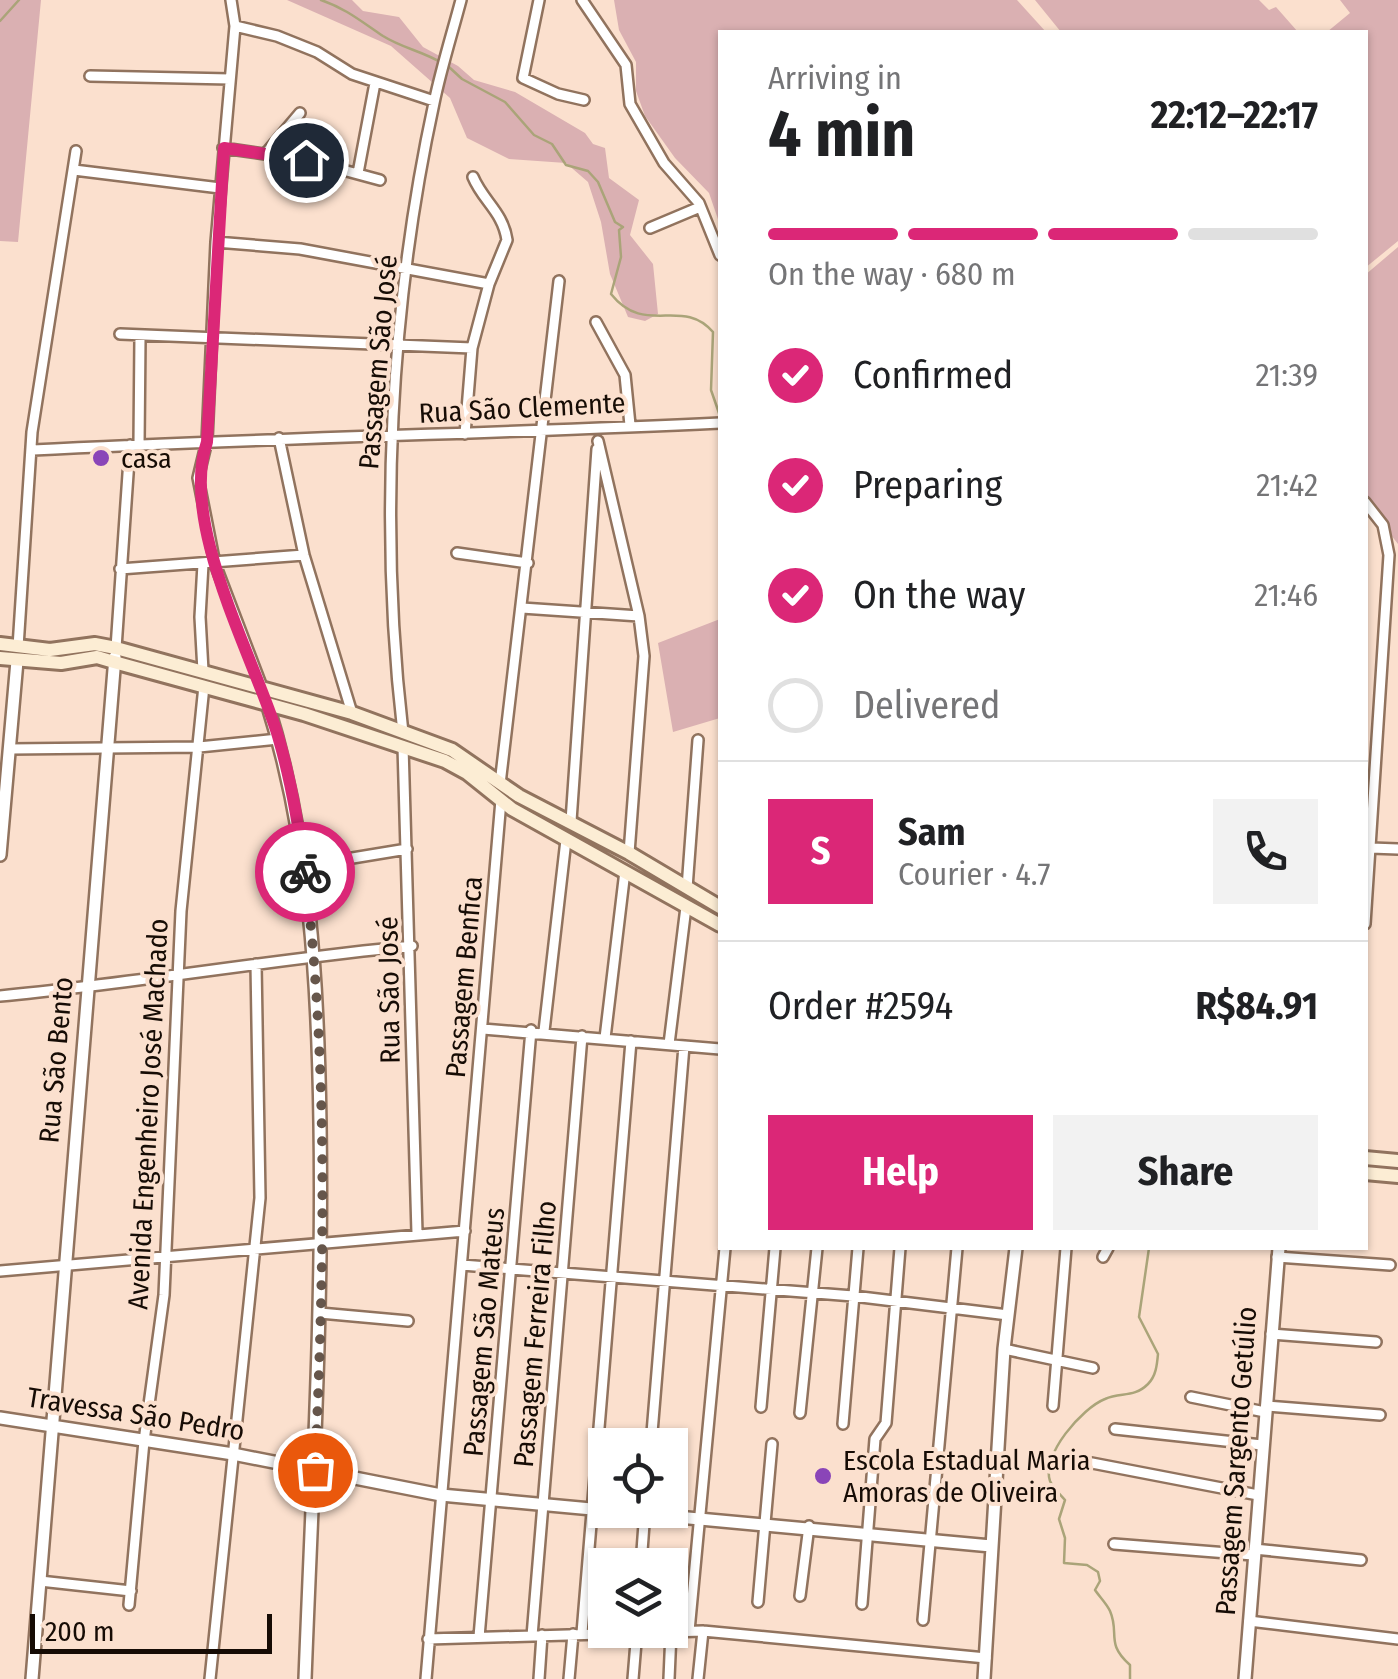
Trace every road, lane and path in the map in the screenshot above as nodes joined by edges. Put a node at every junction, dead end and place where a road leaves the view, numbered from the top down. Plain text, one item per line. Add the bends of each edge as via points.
1 (232, 0) edge
2 (461, 0) edge
3 (539, 0) edge
4 (582, 0) edge
5 (235, 26) junction
6 (90, 76) dead end
7 (230, 79) junction
8 (375, 84) junction
9 (584, 100) dead end
10 (434, 101) junction
11 (300, 113) dead end
12 (224, 148) junction
13 (76, 151) dead end
14 (268, 152) junction
15 (74, 170) junction
16 (358, 173) junction
17 (472, 178) dead end
18 (380, 180) dead end
19 (220, 188) junction
20 (700, 206) junction
21 (650, 228) dead end
22 (216, 242) junction
23 (718, 250) edge
24 (408, 268) junction
25 (560, 281) dead end
26 (490, 284) junction
27 (596, 322) dead end
28 (120, 334) dead end
29 (140, 337) junction
30 (212, 337) junction
31 (399, 342) junction
32 (472, 348) junction
33 (630, 424) junction
34 (718, 424) edge
35 (597, 426) junction
36 (542, 432) junction
37 (464, 434) junction
38 (279, 438) junction
39 (390, 438) junction
40 (207, 442) junction
41 (598, 442) junction
42 (134, 445) junction
43 (33, 450) junction
44 (1368, 506) edge
45 (457, 553) dead end
46 (304, 555) junction
47 (528, 563) junction
48 (203, 564) junction
49 (215, 564) junction
50 (120, 569) junction
51 (522, 608) junction
52 (585, 612) junction
53 (639, 616) junction
54 (0, 644) edge
55 (18, 654) junction
56 (115, 655) junction
57 (0, 658) edge
58 (204, 678) junction
59 (262, 688) junction
60 (267, 704) junction
61 (1368, 708) edge
62 (1380, 709) junction
63 (352, 713) junction
64 (278, 739) junction
65 (403, 740) junction
66 (698, 740) dead end
67 (107, 746) junction
68 (198, 747) junction
69 (10, 749) junction
70 (500, 782) junction
71 (502, 802) junction
72 (570, 822) junction
73 (566, 840) junction
74 (1371, 848) junction
75 (407, 849) junction
76 (1398, 849) edge
77 (630, 853) junction
78 (0, 855) edge
79 (304, 866) junction
80 (1368, 869) edge
81 (626, 871) junction
82 (687, 888) junction
83 (718, 906) edge
84 (686, 907) junction
85 (718, 924) edge
86 (412, 946) junction
87 (315, 955) junction
88 (256, 964) junction
89 (178, 978) junction
90 (87, 988) junction
91 (0, 996) edge
92 (483, 1029) junction
93 (530, 1030) junction
94 (544, 1032) junction
95 (582, 1036) junction
96 (604, 1038) junction
97 (631, 1041) junction
98 (668, 1044) junction
99 (684, 1046) junction
100 (718, 1048) edge
101 (1368, 1158) edge
102 (1398, 1161) edge
103 (1368, 1172) edge
104 (1398, 1176) edge
105 (465, 1231) junction
106 (417, 1233) junction
107 (322, 1241) junction
108 (254, 1248) junction
109 (725, 1250) edge
110 (775, 1250) edge
111 (817, 1250) edge
112 (858, 1250) edge
113 (900, 1250) edge
114 (957, 1250) edge
115 (1016, 1250) edge
116 (1066, 1250) edge
117 (1278, 1252) edge
118 (167, 1257) junction
119 (462, 1265) junction
120 (1390, 1265) dead end
121 (65, 1266) junction
122 (512, 1268) junction
123 (0, 1271) edge
124 (564, 1272) junction
125 (614, 1277) junction
126 (666, 1281) junction
127 (723, 1287) junction
128 (772, 1291) junction
129 (812, 1293) junction
130 (853, 1296) junction
131 (897, 1301) junction
132 (948, 1308) junction
133 (320, 1313) junction
134 (1008, 1315) junction
135 (408, 1321) dead end
136 (1271, 1334) junction
137 (1376, 1342) dead end
138 (1004, 1349) junction
139 (1055, 1358) junction
140 (1093, 1368) dead end
141 (1191, 1397) dead end
142 (1054, 1406) dead end
143 (761, 1407) dead end
144 (1265, 1409) junction
145 (800, 1413) dead end
146 (1380, 1415) dead end
147 (0, 1418) edge
148 (842, 1424) dead end
149 (52, 1427) junction
150 (601, 1428) edge
151 (653, 1428) edge
152 (1115, 1428) dead end
153 (144, 1441) junction
154 (772, 1444) dead end
155 (1262, 1445) junction
156 (233, 1454) junction
157 (1092, 1462) dead end
158 (315, 1470) junction
159 (441, 1495) junction
160 (1258, 1495) junction
161 (492, 1500) junction
162 (542, 1506) junction
163 (588, 1510) edge
164 (688, 1516) edge
165 (698, 1517) junction
166 (764, 1523) junction
167 (808, 1526) junction
168 (592, 1528) edge
169 (870, 1534) junction
170 (930, 1541) junction
171 (1114, 1544) dead end
172 (991, 1546) junction
173 (1254, 1552) junction
174 (1362, 1560) dead end
175 (40, 1581) junction
176 (131, 1591) junction
177 (800, 1596) dead end
178 (758, 1602) dead end
179 (130, 1604) dead end
180 (862, 1604) dead end
181 (922, 1620) dead end
182 (1248, 1621) junction
183 (689, 1631) joint
184 (703, 1631) junction
185 (588, 1633) edge
186 (578, 1634) junction
187 (537, 1636) junction
188 (479, 1637) junction
189 (428, 1638) junction
190 (1398, 1639) edge
191 (636, 1648) edge
192 (670, 1648) edge
193 (986, 1658) junction
194 (32, 1679) edge
195 (210, 1679) edge
196 (305, 1679) edge
197 (426, 1679) edge
198 (539, 1679) edge
199 (569, 1679) edge
200 (633, 1679) edge
201 (669, 1679) edge
202 (698, 1679) edge
203 (984, 1679) edge
204 (1245, 1679) edge

1 - 5 street
2 - 10 street, Passagem São José
3 - 9 street via 522,69 526,81
4 - 20 street via 626,65 636,115
5 - 7 street
5 - 8 street via 317,52
6 - 7 street
7 - 12 street
8 - 10 street
8 - 16 street
10 - 24 street, Passagem São José
11 - 14 street
12 - 14 street
12 - 19 street
13 - 15 street
14 - 16 street
15 - 19 street
15 - 43 street
16 - 18 street
17 - 26 street via 506,232 504,257
19 - 22 street
20 - 21 street
20 - 23 street
22 - 24 street
22 - 30 street
24 - 26 street
24 - 31 street, Passagem São José
25 - 36 street, Passagem Benfica
26 - 32 street
27 - 33 street via 625,376
28 - 29 street
29 - 30 street
29 - 42 street, Rua São Bento
30 - 31 street
30 - 40 street
31 - 32 street
31 - 39 street, Passagem São José
32 - 37 street
33 - 34 street, Rua São Clemente
33 - 35 street, Rua São Clemente
35 - 36 street, Rua São Clemente
35 - 41 street
36 - 37 street, Rua São Clemente
36 - 47 street, Passagem Benfica
37 - 39 street, Rua São Clemente
38 - 39 street, Rua São Clemente
38 - 40 street, Rua São Clemente
38 - 46 street
39 - 65 street, Passagem São José
40 - 42 street, Rua São Clemente
40 - 49 street via 198,478
41 - 52 street
41 - 53 street
42 - 43 street, Rua São Clemente
42 - 50 street, Rua São Bento
43 - 55 street
44 - 62 street via 1390,545
45 - 47 street
46 - 49 street
46 - 63 street
47 - 51 street, Passagem Benfica
48 - 49 street
48 - 50 street
48 - 58 street, Avenida Engenheiro José Machado
49 - 59 street
50 - 56 street, Rua São Bento
51 - 52 street
51 - 70 street, Passagem Benfica
52 - 53 street
52 - 72 street
53 - 77 street via 644,656
54 - 55 main road
55 - 56 main road via 61,663
55 - 57 main road
55 - 69 street
56 - 58 main road
56 - 67 street, Rua São Bento
58 - 59 main road
58 - 60 main road
58 - 68 street, Avenida Engenheiro José Machado
59 - 60 main road
59 - 63 main road
60 - 64 street
60 - 65 main road
61 - 62 street
62 - 74 street
63 - 65 main road
64 - 68 street
64 - 79 street
65 - 70 main road via 452,750
65 - 71 main road via 468,772
65 - 75 street, Rua São José
66 - 82 street
67 - 68 street
67 - 69 street
67 - 90 street, Rua São Bento
68 - 89 street, Avenida Engenheiro José Machado
69 - 78 street
70 - 71 street, Passagem Benfica
70 - 72 main road
71 - 73 main road
71 - 92 street, Passagem Benfica
72 - 77 main road
73 - 81 main road
73 - 94 street
74 - 76 street
74 - 80 street
75 - 79 street
75 - 86 street, Rua São José
77 - 82 main road
79 - 87 street
81 - 84 main road
81 - 96 street
82 - 83 main road
84 - 85 main road
84 - 98 street
86 - 87 street
86 - 106 street, Rua São José
87 - 88 street
87 - 107 street
88 - 89 street
88 - 108 street via 260,1198
89 - 90 street
89 - 118 street, Avenida Engenheiro José Machado
90 - 91 street
90 - 121 street, Rua São Bento
92 - 93 street
92 - 105 street, Passagem Benfica
93 - 94 street
93 - 122 street, Passagem São Mateus
94 - 95 street
95 - 96 street
95 - 124 street, Passagem Ferreira Filho
96 - 97 street
97 - 98 street
97 - 125 street
98 - 99 street
99 - 100 street
99 - 126 street
101 - 102 main road
103 - 104 main road
105 - 106 street
105 - 119 street, Passagem Benfica
106 - 107 street
107 - 108 street
107 - 133 street
108 - 118 street
108 - 156 street
109 - 127 street
110 - 128 street
111 - 129 street
112 - 130 street
113 - 131 street
114 - 132 street
115 - 134 street
116 - 139 street
117 - 120 street
117 - 136 street, Passagem Sargento Getúlio
118 - 121 street
118 - 153 street, Avenida Engenheiro José Machado
119 - 122 street
119 - 159 street, Passagem Benfica
121 - 123 street
121 - 149 street, Rua São Bento
122 - 124 street
122 - 161 street, Passagem São Mateus
124 - 125 street
124 - 162 street, Passagem Ferreira Filho
125 - 126 street
125 - 150 street
126 - 127 street
126 - 151 street
127 - 128 street
127 - 165 street
128 - 129 street
128 - 143 street
129 - 130 street
129 - 145 street
130 - 131 street
130 - 148 street
131 - 132 street
131 - 169 street via 886,1424 875,1438
132 - 134 street
132 - 170 street
133 - 135 street
133 - 158 street
134 - 138 street
136 - 137 street
136 - 144 street, Passagem Sargento Getúlio
138 - 139 street
138 - 172 street
139 - 140 street
139 - 142 street
141 - 144 street
144 - 146 street
144 - 155 street, Passagem Sargento Getúlio
147 - 149 street, Travessa São Pedro
149 - 153 street, Travessa São Pedro
149 - 175 street, Rua São Bento
152 - 155 street
153 - 156 street, Travessa São Pedro
153 - 176 street, Avenida Engenheiro José Machado
154 - 166 street
155 - 160 street, Passagem Sargento Getúlio
156 - 158 street, Travessa São Pedro
156 - 195 street
157 - 160 street
158 - 159 street, Travessa São Pedro
158 - 196 street
159 - 161 street, Travessa São Pedro
159 - 189 street, Passagem Benfica
160 - 173 street, Passagem Sargento Getúlio
161 - 162 street, Travessa São Pedro
161 - 188 street, Passagem São Mateus
162 - 163 street, Travessa São Pedro
162 - 187 street, Passagem Ferreira Filho
164 - 165 street, Travessa São Pedro
165 - 166 street, Travessa São Pedro
165 - 183 street
166 - 167 street, Travessa São Pedro
166 - 178 street
167 - 169 street, Travessa São Pedro
167 - 177 street
168 - 186 street
169 - 170 street, Travessa São Pedro
169 - 180 street
170 - 172 street, Travessa São Pedro
170 - 181 street
171 - 173 street
172 - 193 street
173 - 174 street
173 - 182 street, Passagem Sargento Getúlio
175 - 176 street
175 - 194 street, Rua São Bento
176 - 179 street, Avenida Engenheiro José Machado
182 - 190 street
182 - 204 street, Passagem Sargento Getúlio
183 - 184 street
184 - 193 street
184 - 202 street
185 - 186 street
186 - 187 street
186 - 199 street
187 - 188 street
187 - 198 street, Passagem Ferreira Filho
188 - 189 street
189 - 197 street, Passagem Benfica
191 - 200 street
192 - 201 street
193 - 203 street

